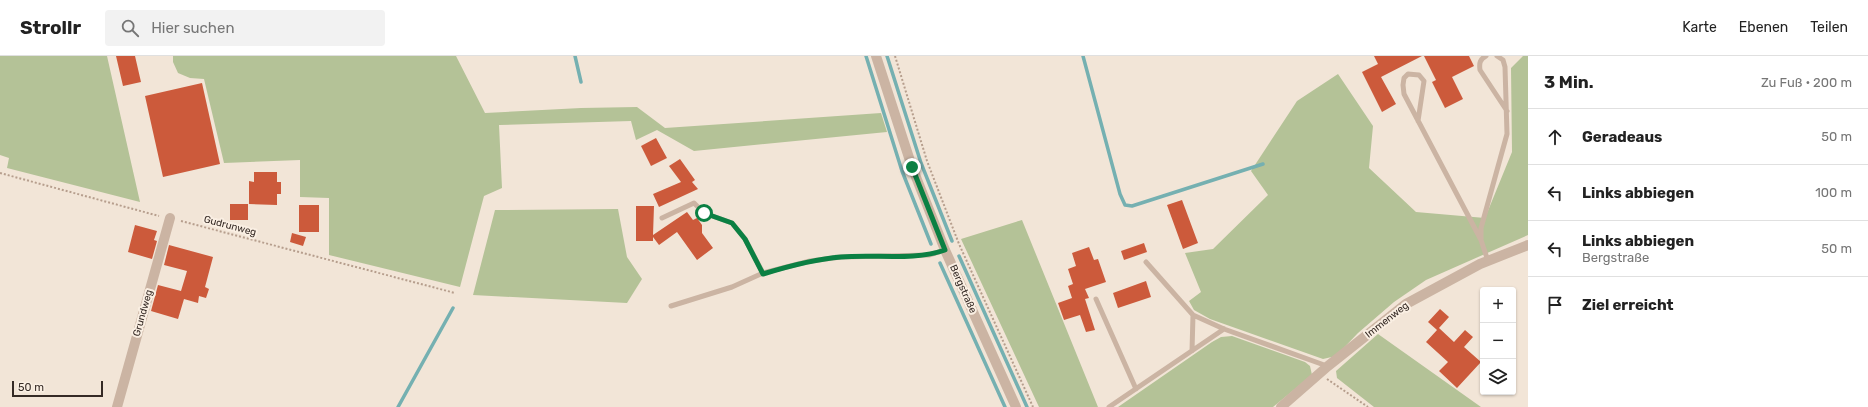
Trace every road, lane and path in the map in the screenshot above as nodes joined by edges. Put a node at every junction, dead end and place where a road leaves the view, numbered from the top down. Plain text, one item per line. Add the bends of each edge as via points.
1 (876, 56) edge
2 (895, 56) edge
3 (1486, 56) edge
4 (1497, 56) edge
5 (1507, 112) junction
6 (1418, 121) junction
7 (0, 173) edge
8 (170, 218) junction
9 (662, 218) dead end
10 (1481, 240) junction
11 (1528, 245) edge
12 (945, 250) junction
13 (1488, 260) junction
14 (1146, 262) dead end
15 (763, 274) junction
16 (456, 293) dead end
17 (1096, 299) dead end
18 (671, 306) dead end
19 (1194, 315) junction
20 (1224, 329) junction
21 (1192, 351) junction
22 (1325, 369) junction
23 (1136, 389) junction
24 (117, 407) edge
25 (1016, 407) edge
26 (1033, 407) edge
27 (1109, 407) edge
28 (1281, 407) edge
29 (1368, 407) edge

1 - 12 street, Bergstraße via 912,167
2 - 26 path via 927,161 948,216
3 - 5 lane via 1479,64 1480,70
4 - 5 lane via 1503,60 1505,67
5 - 10 lane via 1505,146 1483,219
6 - 6 lane via 1404,94 1404,78 1408,74 1419,75 1424,81
6 - 10 lane
7 - 8 path, Gudrunweg
8 - 16 path, Gudrunweg
8 - 24 street, Grundweg
9 - 15 lane via 694,204 704,213 732,223 745,239
10 - 13 lane
11 - 13 street, Immenweg
12 - 15 lane via 930,256 841,257 810,261
12 - 25 street, Bergstraße
13 - 22 street, Immenweg via 1406,304
14 - 19 lane
15 - 18 lane
17 - 23 lane
19 - 20 lane
19 - 21 lane
20 - 21 lane
20 - 22 lane
21 - 23 lane
22 - 28 street, Immenweg
22 - 29 path via 1329,381
23 - 27 lane

